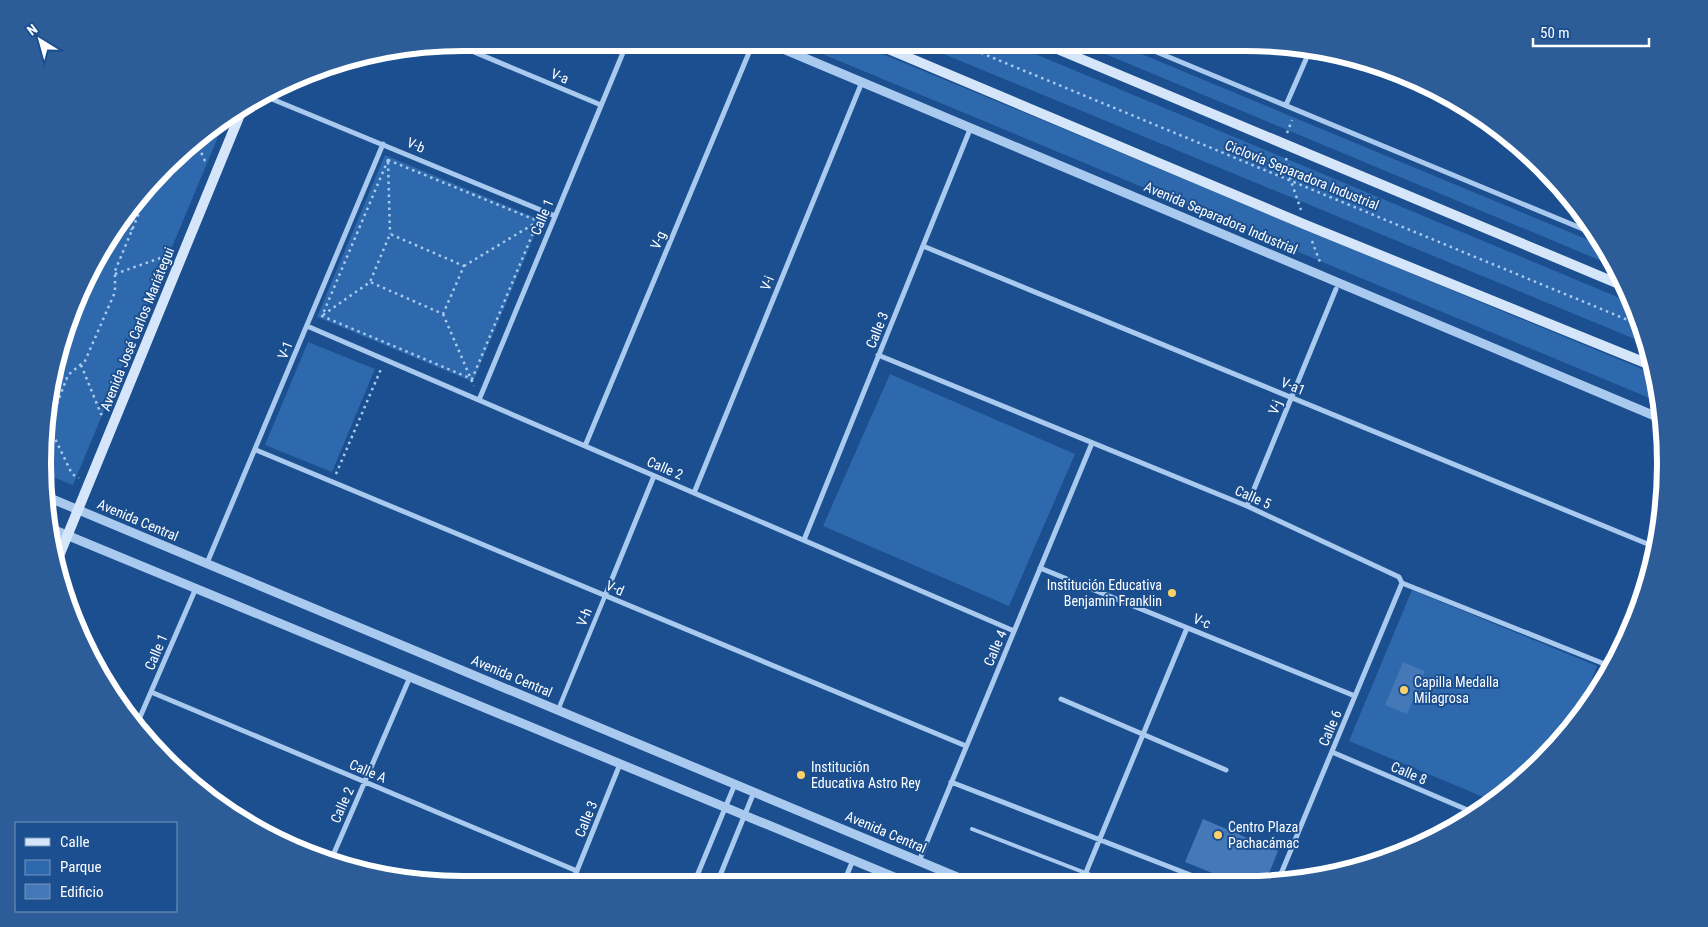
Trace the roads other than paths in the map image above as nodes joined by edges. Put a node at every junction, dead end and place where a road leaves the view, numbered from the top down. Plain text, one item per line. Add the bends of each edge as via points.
1 (472, 51) edge
2 (624, 51) edge
3 (750, 51) edge
4 (788, 51) edge
5 (893, 51) edge
6 (1062, 51) edge
7 (1155, 51) edge
8 (1307, 56) edge
9 (862, 82) junction
10 (271, 99) edge
11 (601, 105) junction
12 (1286, 105) junction
13 (238, 118) edge
14 (971, 128) junction
15 (383, 144) junction
16 (555, 216) junction
17 (1584, 229) edge
18 (923, 246) junction
19 (1615, 282) edge
20 (1336, 289) dead end
21 (307, 326) junction
22 (878, 356) junction
23 (1644, 362) edge
24 (1292, 398) junction
25 (479, 400) junction
26 (1654, 415) edge
27 (1092, 443) junction
28 (585, 446) junction
29 (256, 450) junction
30 (654, 476) junction
31 (694, 493) junction
32 (53, 499) edge
33 (1247, 506) junction
34 (78, 510) junction
35 (57, 531) edge
36 (68, 535) junction
37 (804, 540) junction
38 (1649, 544) edge
39 (61, 552) edge
40 (206, 563) junction
41 (1040, 568) junction
42 (1402, 583) junction
43 (196, 588) junction
44 (605, 596) junction
45 (1187, 628) junction
46 (1014, 631) junction
47 (1605, 664) edge
48 (410, 677) junction
49 (151, 692) junction
50 (1355, 696) junction
51 (1061, 699) dead end
52 (558, 710) junction
53 (140, 718) edge
54 (1143, 735) junction
55 (966, 746) junction
56 (1332, 752) junction
57 (620, 764) junction
58 (1226, 770) dead end
59 (364, 782) junction
60 (951, 782) junction
61 (735, 784) junction
62 (754, 792) junction
63 (725, 806) junction
64 (1468, 810) edge
65 (744, 814) junction
66 (972, 829) dead end
67 (1099, 840) junction
68 (332, 854) edge
69 (853, 860) junction
70 (919, 861) junction
71 (577, 871) junction
72 (1086, 871) junction
73 (1282, 874) edge
74 (575, 876) edge
75 (697, 876) edge
76 (720, 876) edge
77 (846, 876) edge
78 (892, 876) edge
79 (954, 876) edge
80 (1084, 876) edge
81 (1096, 876) edge
82 (1193, 876) edge

1 - 11 street, V-a
2 - 11 street, Calle 1
3 - 28 street, V-g
4 - 9 street, Avenida Separadora Industrial
5 - 23 main road, Avenida Separadora Industrial via 1306,225
6 - 19 main road
7 - 12 street
8 - 12 street
9 - 14 street, Avenida Separadora Industrial
9 - 31 street, V-i
10 - 15 street, V-b
11 - 16 street, Calle 1
12 - 17 street
13 - 34 main road, Avenida José Carlos Mariátegui
14 - 18 street, Calle 3
14 - 26 street, Avenida Separadora Industrial
15 - 16 street, V-b
15 - 21 street, V-1
16 - 25 street, Calle 1
18 - 22 street, Calle 3
18 - 24 street, V-a1
20 - 24 street, V-j
21 - 25 street, Calle 2
21 - 29 street, V-1
22 - 27 street, Calle 5
22 - 37 street, Calle 3
24 - 33 street, V-j
24 - 38 street, V-a1
25 - 28 street, Calle 2
27 - 33 street, Calle 5
27 - 41 street, Calle 4
28 - 30 street, Calle 2
29 - 40 street, V-1
29 - 44 street, V-d
30 - 31 street, Calle 2
30 - 44 street, V-h
31 - 37 street, Calle 2
32 - 34 street, Avenida Central
33 - 42 street, Calle 5 via 1399,577
34 - 36 main road, Avenida José Carlos Mariátegui
34 - 40 street, Avenida Central
35 - 36 street
36 - 39 main road, Avenida José Carlos Mariátegui
36 - 43 street
37 - 46 street, Calle 2
40 - 52 street, Avenida Central
41 - 45 street, V-c
41 - 46 street, Calle 4
42 - 47 street, Calle 5
42 - 50 street, Calle 6
43 - 48 street
43 - 49 street, Calle 1
44 - 52 street, V-h
44 - 55 street, V-d
45 - 50 street, V-c
45 - 54 street
46 - 55 street, Calle 4
48 - 57 street
48 - 59 street, Calle 2
49 - 53 street, Calle 1
49 - 59 street, Calle A
50 - 56 street, Calle 6
51 - 54 street
52 - 61 street, Avenida Central
54 - 58 street
54 - 67 street
55 - 60 street, Calle 4
56 - 64 street, Calle 8
56 - 73 street, Calle 6
57 - 63 street
57 - 71 street, Calle 3
59 - 68 street, Calle 2
59 - 71 street, Calle A
60 - 67 street
60 - 70 street, Calle 4
61 - 62 street, Avenida Central
61 - 63 street
62 - 65 street
62 - 70 street, Avenida Central
63 - 65 street
63 - 75 street
65 - 69 street
65 - 76 street
66 - 72 lane
67 - 72 street
67 - 82 street
69 - 77 street
69 - 78 street
70 - 79 street, Avenida Central
71 - 74 street, Calle 3
72 - 80 street
72 - 81 lane

